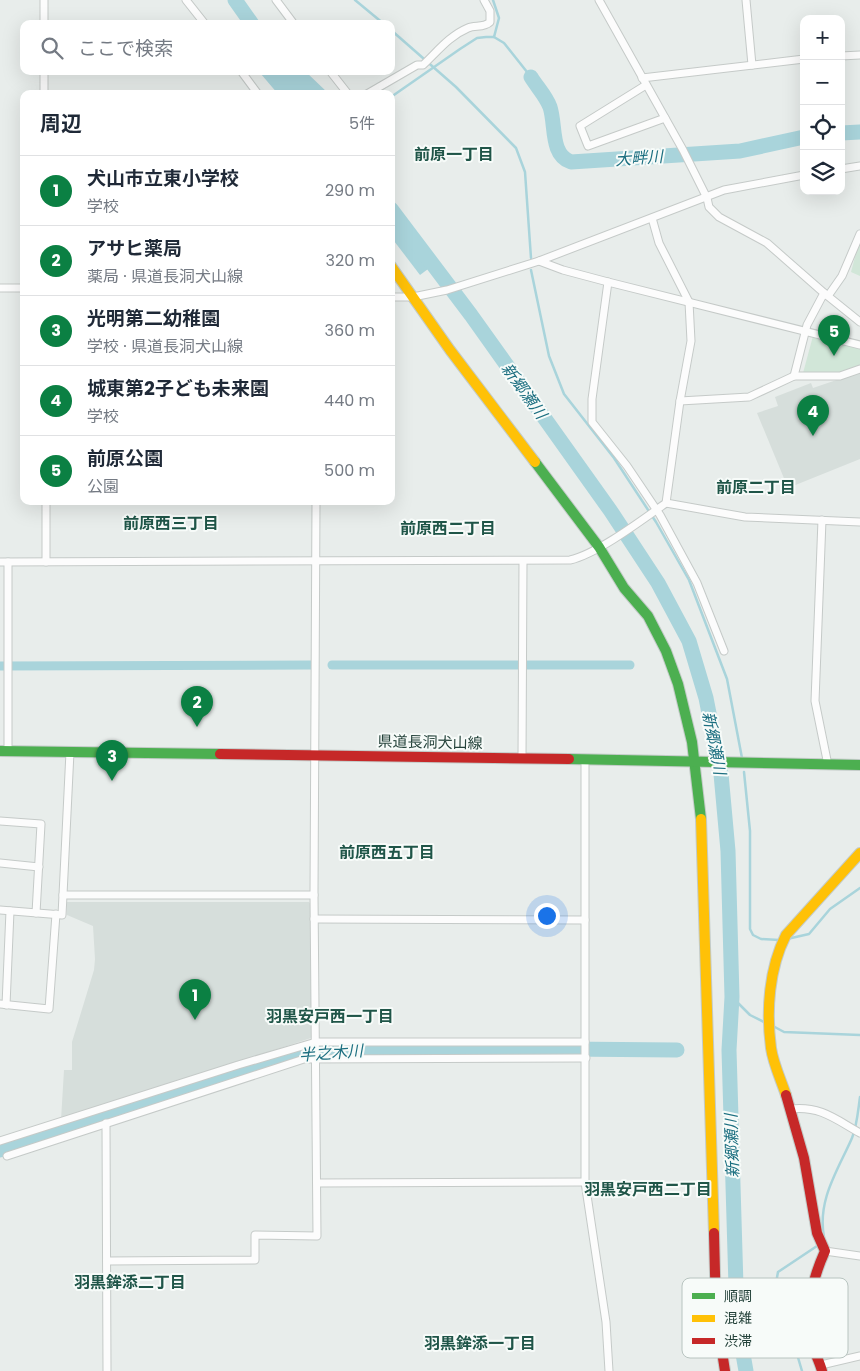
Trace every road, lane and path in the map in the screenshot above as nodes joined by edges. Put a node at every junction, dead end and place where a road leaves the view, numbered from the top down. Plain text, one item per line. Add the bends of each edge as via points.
1 (44, 0) edge
2 (186, 0) edge
3 (276, 0) edge
4 (484, 0) edge
5 (599, 0) edge
6 (746, 0) edge
7 (44, 20) edge
8 (202, 20) edge
9 (291, 20) edge
10 (860, 55) edge
11 (845, 56) edge
12 (800, 60) edge
13 (752, 65) junction
14 (44, 75) edge
15 (244, 75) edge
16 (333, 75) edge
17 (642, 78) junction
18 (646, 85) junction
19 (44, 90) edge
20 (255, 90) edge
21 (345, 90) edge
22 (374, 90) edge
23 (665, 118) junction
24 (860, 166) edge
25 (845, 168) edge
26 (800, 176) edge
27 (707, 198) junction
28 (652, 218) junction
29 (860, 234) edge
30 (539, 261) junction
31 (395, 272) edge
32 (608, 282) junction
33 (0, 288) edge
34 (20, 288) edge
35 (826, 294) junction
36 (395, 297) edge
37 (413, 297) junction
38 (689, 302) junction
39 (860, 322) edge
40 (806, 332) junction
41 (860, 345) edge
42 (860, 369) edge
43 (794, 376) junction
44 (680, 400) junction
45 (666, 503) junction
46 (46, 505) edge
47 (316, 505) edge
48 (656, 510) junction
49 (822, 520) junction
50 (860, 522) edge
51 (599, 547) junction
52 (315, 561) junction
53 (523, 561) junction
54 (4, 562) edge
55 (46, 562) junction
56 (724, 651) dead end
57 (4, 751) edge
58 (70, 752) junction
59 (316, 755) junction
60 (522, 758) junction
61 (585, 759) junction
62 (694, 762) junction
63 (828, 765) junction
64 (860, 765) edge
65 (0, 821) edge
66 (860, 853) edge
67 (0, 863) edge
68 (38, 867) junction
69 (63, 895) junction
70 (314, 895) junction
71 (0, 910) edge
72 (10, 911) junction
73 (36, 912) junction
74 (56, 914) junction
75 (314, 918) junction
76 (585, 920) junction
77 (3, 1005) edge
78 (585, 1042) junction
79 (316, 1044) junction
80 (316, 1056) junction
81 (586, 1058) junction
82 (791, 1109) junction
83 (106, 1123) junction
84 (859, 1132) edge
85 (0, 1141) edge
86 (7, 1156) dead end
87 (586, 1182) junction
88 (317, 1183) junction
89 (825, 1251) junction
90 (860, 1256) edge
91 (107, 1261) junction
92 (715, 1278) edge
93 (816, 1278) edge
94 (860, 1356) edge
95 (723, 1358) edge
96 (822, 1368) edge
97 (107, 1371) edge
98 (609, 1371) edge
99 (725, 1371) edge

1 - 7 street
2 - 8 street
3 - 9 street
4 - 22 street via 490,11 487,25 469,28 441,46 423,66 417,66
5 - 17 street
6 - 13 street
10 - 11 street
12 - 13 street
13 - 17 street
14 - 19 street
15 - 20 street
16 - 21 street
17 - 18 street
18 - 23 street
18 - 23 street via 580,126 588,146
23 - 27 street
24 - 25 street
26 - 27 street via 724,190
27 - 28 street
27 - 35 street via 714,213 767,243
28 - 30 street
28 - 38 street via 659,243
29 - 35 street via 842,276
30 - 32 street
30 - 37 street
31 - 37 street
32 - 38 street
32 - 48 street via 592,399 592,422
33 - 34 street
35 - 39 street
35 - 40 street
36 - 37 street
37 - 51 street
38 - 40 street
38 - 44 street via 691,341
40 - 41 street
40 - 43 street
42 - 43 street via 840,376
43 - 44 street via 749,397
44 - 45 street
45 - 48 street
45 - 49 street via 745,517
46 - 55 street
47 - 52 street
48 - 51 street
48 - 56 street via 696,583
49 - 50 street
49 - 63 street via 815,701
51 - 53 street via 570,560
51 - 62 street via 624,588 648,616 666,651 680,692
52 - 53 street
52 - 55 street
52 - 59 street
53 - 60 street
54 - 55 street
54 - 57 street via 7,662
57 - 58 street, 県道長洞犬山線
58 - 59 street, 県道長洞犬山線
58 - 69 street
59 - 60 street, 県道長洞犬山線
59 - 70 street
60 - 61 street, 県道長洞犬山線
61 - 62 street, 県道長洞犬山線
61 - 76 street
62 - 63 street, 県道長洞犬山線
62 - 92 street via 701,809
63 - 64 street, 県道長洞犬山線
65 - 68 street via 41,824
66 - 82 street via 784,938 772,977 771,1049
67 - 68 street
68 - 73 street
69 - 70 street
69 - 74 street via 62,915
70 - 75 street
71 - 72 street
72 - 73 street
72 - 77 street
73 - 74 street
74 - 77 street via 49,1009
75 - 76 street
75 - 79 street
76 - 78 street
78 - 79 street
78 - 81 street
79 - 80 street
79 - 85 street via 238,1065
80 - 81 street
80 - 83 street
80 - 88 street
81 - 87 street
82 - 84 street via 821,1110
82 - 89 street via 804,1158 817,1233
83 - 86 street
83 - 91 street
87 - 88 street
87 - 98 street via 606,1322
88 - 91 street via 317,1236 255,1235 254,1260
89 - 90 street
89 - 93 street
91 - 97 street
94 - 96 street
95 - 99 street

